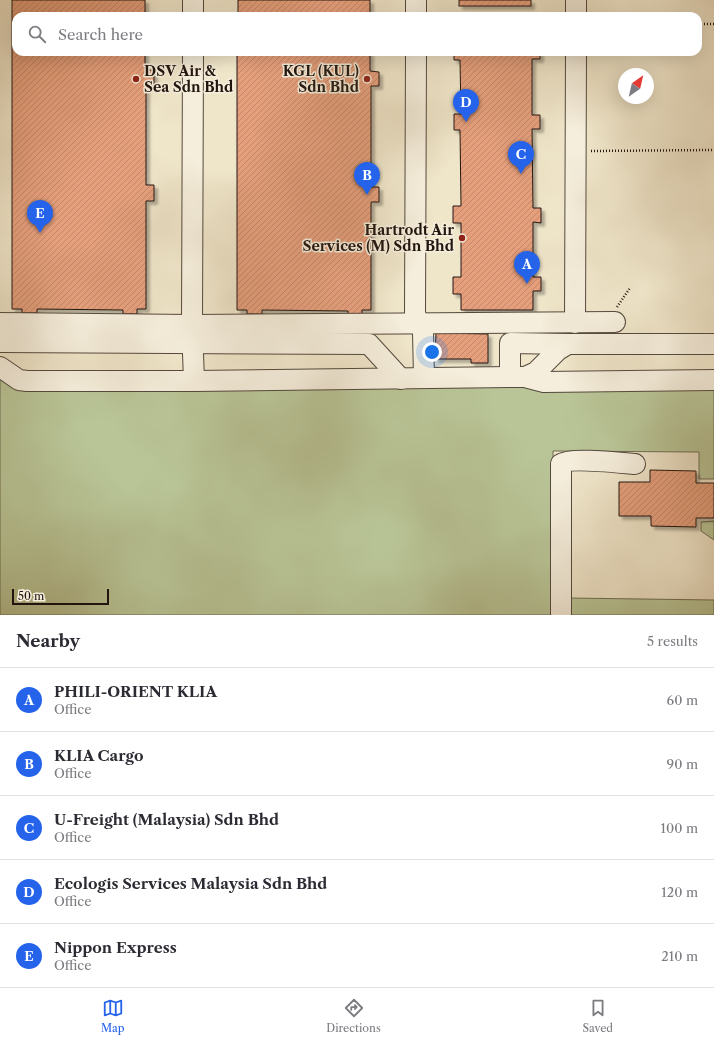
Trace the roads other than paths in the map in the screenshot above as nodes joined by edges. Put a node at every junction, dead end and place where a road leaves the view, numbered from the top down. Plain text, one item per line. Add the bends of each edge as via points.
1 (193, 0) edge
2 (416, 0) edge
3 (576, 0) edge
4 (193, 12) edge
5 (416, 12) edge
6 (576, 12) edge
7 (193, 56) edge
8 (416, 56) edge
9 (576, 56) edge
10 (615, 322) dead end
11 (0, 323) edge
12 (575, 323) junction
13 (420, 324) junction
14 (192, 334) junction
15 (0, 342) edge
16 (568, 344) junction
17 (714, 344) edge
18 (0, 368) edge
19 (517, 377) junction
20 (424, 378) junction
21 (401, 379) junction
22 (714, 380) edge
23 (194, 382) junction
24 (635, 464) dead end
25 (561, 615) edge

1 - 4 street
2 - 5 street
3 - 6 street
7 - 14 street
8 - 13 street via 415,314
9 - 12 street
10 - 12 street
11 - 14 street
12 - 13 street
13 - 14 street
13 - 20 street via 423,332
14 - 15 street
14 - 21 street via 369,344
14 - 23 street
16 - 17 street
16 - 19 street via 558,350 536,372
16 - 19 street via 510,343
18 - 23 street via 19,380 27,381
19 - 20 street
19 - 22 street via 544,382
20 - 21 street
21 - 23 street
24 - 25 street via 575,461 561,464

